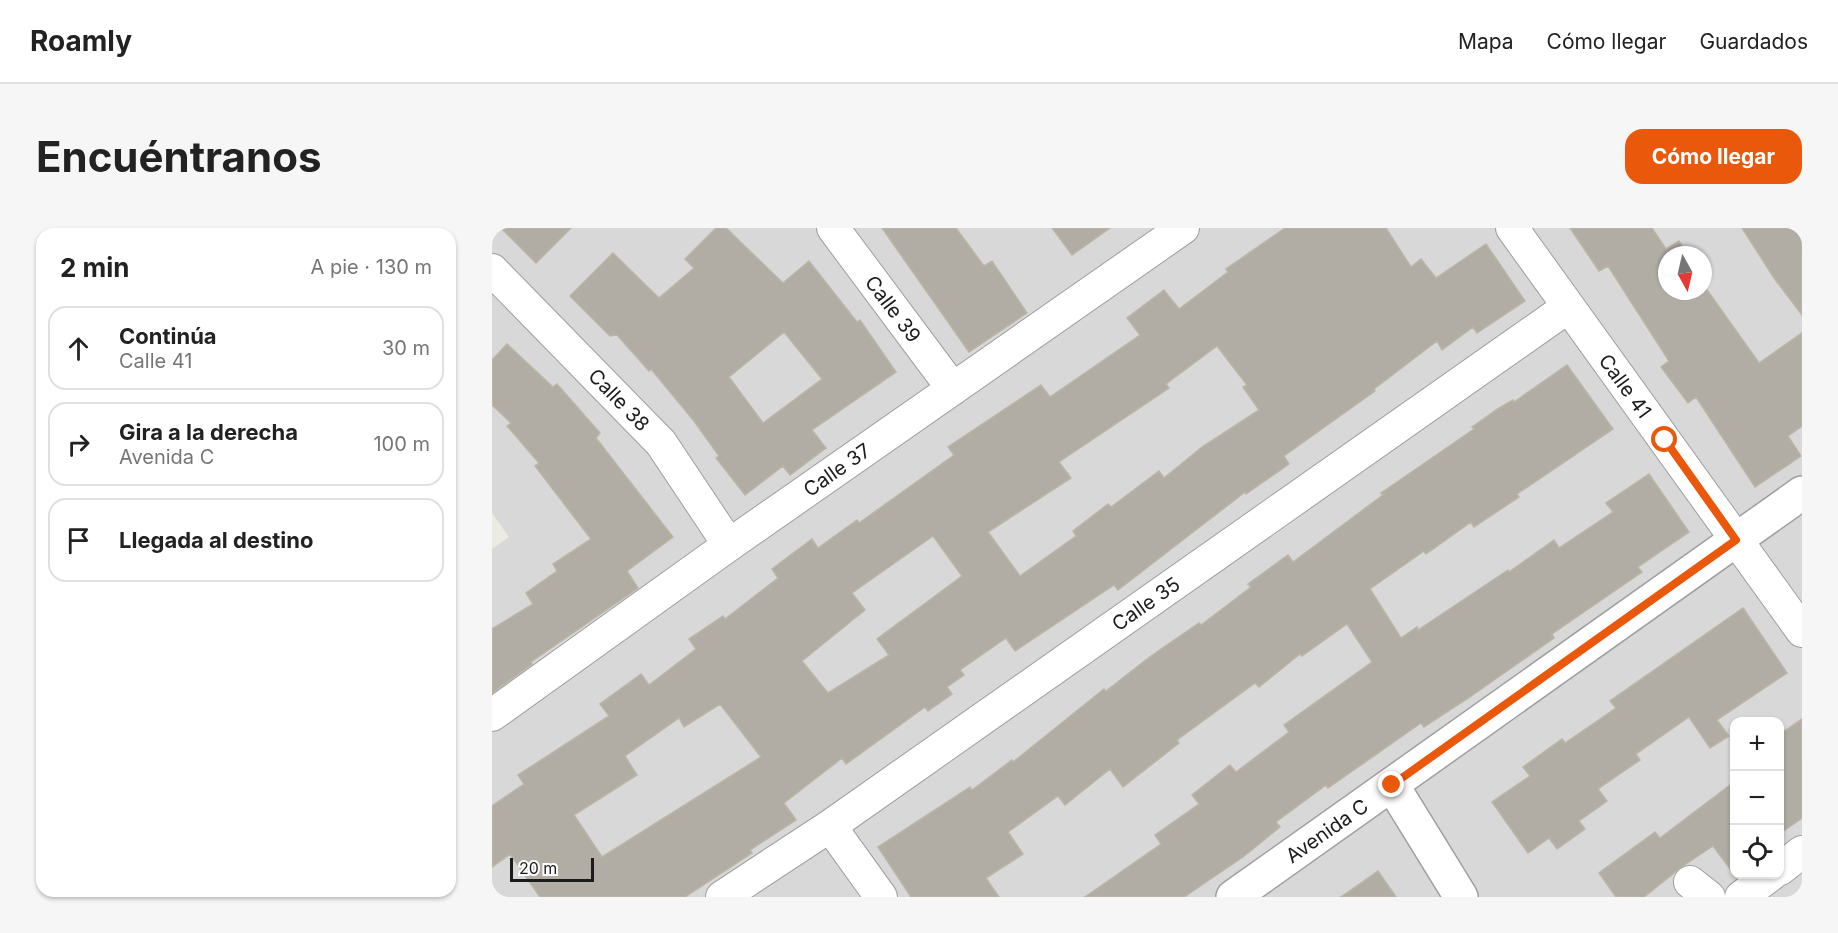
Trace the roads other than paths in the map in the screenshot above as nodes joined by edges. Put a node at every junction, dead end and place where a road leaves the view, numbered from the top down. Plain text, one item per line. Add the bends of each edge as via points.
1 (833, 228) edge
2 (1182, 228) edge
3 (1512, 228) edge
4 (492, 270) edge
5 (1568, 307) junction
6 (953, 389) junction
7 (1802, 493) edge
8 (1736, 540) junction
9 (729, 545) junction
10 (1802, 631) edge
11 (492, 715) edge
12 (1392, 785) junction
13 (830, 826) junction
14 (1802, 852) edge
15 (1784, 865) edge
16 (1765, 879) edge
17 (722, 897) edge
18 (881, 897) edge
19 (1233, 897) edge
20 (1461, 897) edge
21 (1741, 897) edge

1 - 6 street, Calle 39
2 - 6 street, Calle 37
3 - 5 street, Calle 41
4 - 9 street, Calle 38 via 661,443
5 - 8 street, Calle 41
5 - 13 street, Calle 35
6 - 9 street, Calle 37
7 - 8 street, Avenida C
8 - 10 street, Calle 41
8 - 12 street, Avenida C
9 - 11 street, Calle 37
12 - 19 street, Avenida C
12 - 20 street
13 - 17 street, Calle 35
13 - 18 street
14 - 15 street
16 - 21 street

